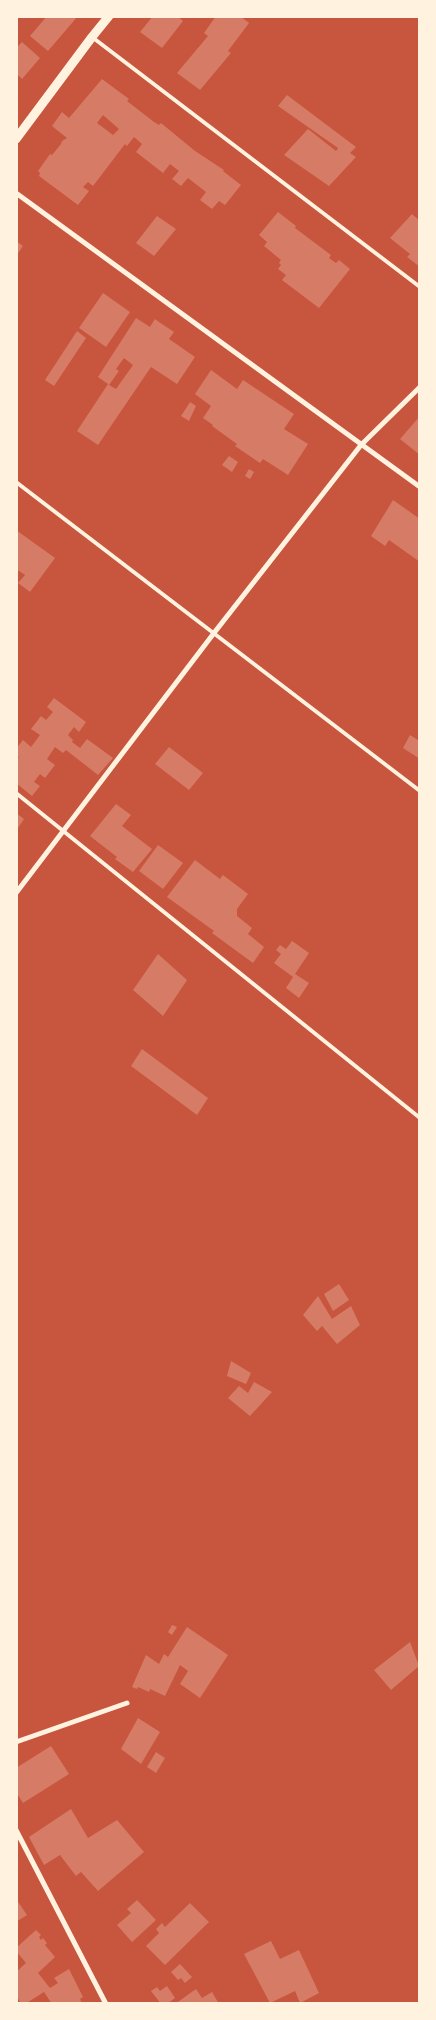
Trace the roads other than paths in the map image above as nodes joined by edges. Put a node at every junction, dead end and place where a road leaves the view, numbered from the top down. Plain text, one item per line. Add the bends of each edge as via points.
1 (109, 16) edge
2 (92, 37) junction
3 (16, 139) edge
4 (16, 193) edge
5 (420, 287) edge
6 (420, 387) edge
7 (361, 445) junction
8 (16, 482) edge
9 (420, 487) edge
10 (214, 633) junction
11 (420, 791) edge
12 (16, 793) edge
13 (64, 831) junction
14 (16, 893) edge
15 (420, 1118) edge
16 (128, 1703) dead end
17 (16, 1742) edge
18 (16, 1830) edge
19 (106, 2004) edge

1 - 2 street
2 - 3 street
2 - 5 lane
4 - 7 street
6 - 7 street
7 - 9 street
7 - 10 street
8 - 10 lane
10 - 11 lane
10 - 13 street
12 - 13 lane
13 - 14 street
13 - 15 lane
16 - 17 street
18 - 19 street

